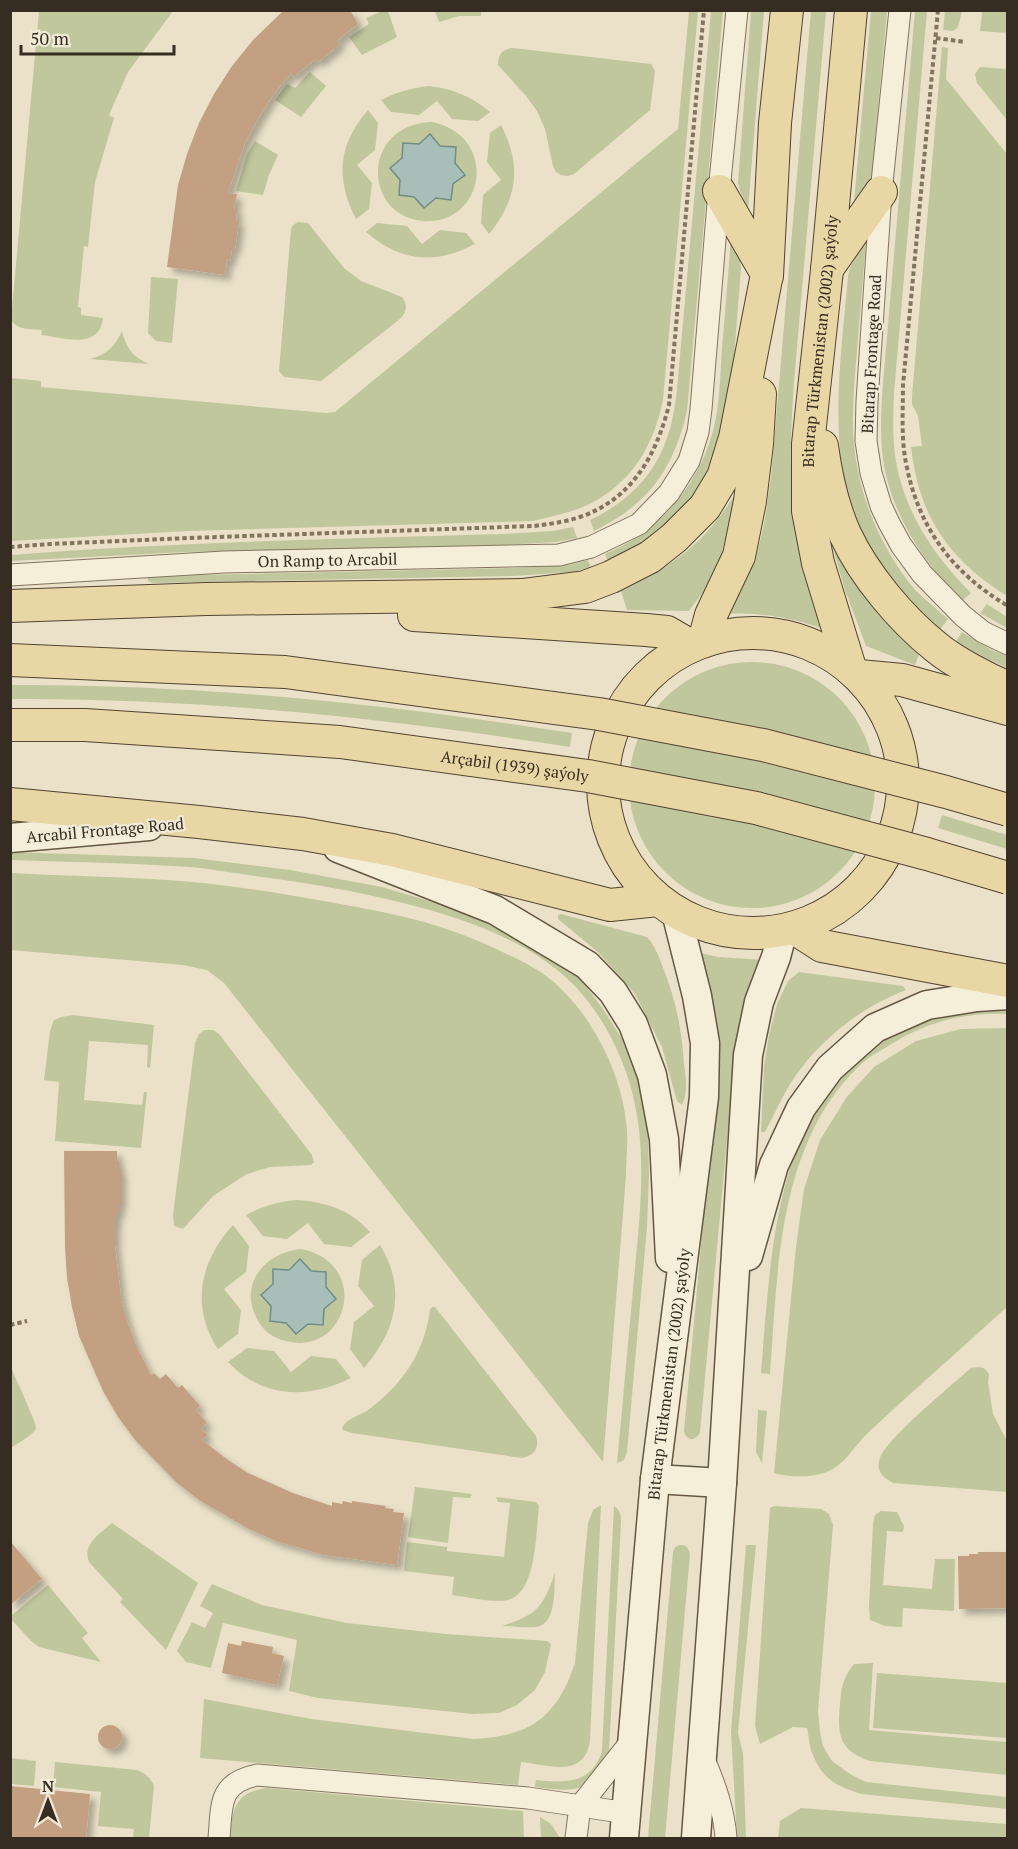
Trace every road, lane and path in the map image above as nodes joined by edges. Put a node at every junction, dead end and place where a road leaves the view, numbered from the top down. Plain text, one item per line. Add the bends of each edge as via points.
1 (704, 10) edge
2 (737, 10) edge
3 (787, 10) edge
4 (851, 10) edge
5 (900, 10) edge
6 (938, 10) edge
7 (936, 38) junction
8 (965, 42) dead end
9 (719, 191) junction
10 (881, 192) junction
11 (827, 270) junction
12 (767, 274) junction
13 (820, 335) junction
14 (10, 547) edge
15 (10, 575) edge
16 (206, 599) junction
17 (10, 606) edge
18 (1008, 606) edge
19 (697, 644) junction
20 (1008, 644) edge
21 (10, 660) edge
22 (855, 672) junction
23 (1008, 688) edge
24 (1008, 709) edge
25 (10, 724) edge
26 (10, 804) edge
27 (1008, 810) edge
28 (199, 822) junction
29 (303, 834) junction
30 (10, 838) edge
31 (1008, 878) edge
32 (667, 906) junction
33 (789, 929) junction
34 (1008, 981) edge
35 (1008, 995) edge
36 (27, 1321) dead end
37 (10, 1325) edge
38 (671, 1354) junction
39 (729, 1361) junction
40 (655, 1479) junction
41 (722, 1483) junction
42 (633, 1740) junction
43 (703, 1755) junction
44 (580, 1806) junction
45 (626, 1826) edge
46 (219, 1839) edge
47 (576, 1839) edge
48 (696, 1839) edge
49 (726, 1839) edge

1 - 14 path via 669,405 663,429 643,470 613,499 579,518 534,526
2 - 9 street
3 - 12 main road via 775,123
4 - 11 main road, Bitarap Türkmenistan (2002) şaýoly
5 - 10 street, Bitarap Frontage Road
6 - 7 path
7 - 8 path
7 - 18 path via 903,385 906,463 916,503 929,529 964,574
9 - 12 main road
9 - 15 street, On Ramp to Arcabil via 698,432 689,461 669,493 639,524 591,547 559,555 224,561
10 - 11 main road
10 - 20 street, Bitarap Frontage Road via 867,401 866,441 871,473 889,523 922,574 969,621
11 - 13 main road, Bitarap Türkmenistan (2002) şaýoly
12 - 16 main road via 735,438 723,477 705,507 650,557 585,587 522,595
12 - 19 main road via 750,501 739,556
13 - 22 main road, Bitarap Türkmenistan (2002) şaýoly via 808,444 808,511 818,562
13 - 23 main road via 822,448 831,495 845,534 901,615 937,649
16 - 17 main road
16 - 19 main road via 646,630
19 - 22 main road via 742,633 781,635 818,647
19 - 32 main road via 654,670 626,703 608,742 602,786 609,829 629,868
21 - 27 main road, bridge via 285,672 599,714 763,746
22 - 24 main road via 902,680
22 - 33 main road via 890,718 904,768 900,820 878,868 841,905
25 - 31 main road, Arçabil (1939) şaýoly, bridge via 85,725 340,742 588,776 756,808
26 - 28 main road
28 - 29 main road
28 - 30 main road, Arcabil Frontage Road
29 - 32 main road via 392,850 610,905
29 - 38 main road via 495,910 587,965 613,992 633,1024 652,1075 664,1139
32 - 33 main road via 701,924 728,931
32 - 38 main road, Bitarap Türkmenistan (2002) şaýoly via 697,996 705,1043 704,1097
33 - 34 main road via 822,946
33 - 39 main road via 759,1002 748,1055
35 - 39 main road via 927,1005 875,1028 830,1068 801,1107 774,1164 751,1243
36 - 37 path
38 - 40 main road, Bitarap Türkmenistan (2002) şaýoly
39 - 41 main road
40 - 41 main road
40 - 42 main road, Bitarap Türkmenistan (2002) şaýoly
41 - 43 main road
42 - 44 street
42 - 45 main road, Bitarap Türkmenistan (2002) şaýoly
43 - 48 main road
43 - 49 street via 725,1818
44 - 45 street
44 - 46 street via 257,1775 230,1787 223,1801
44 - 47 street

